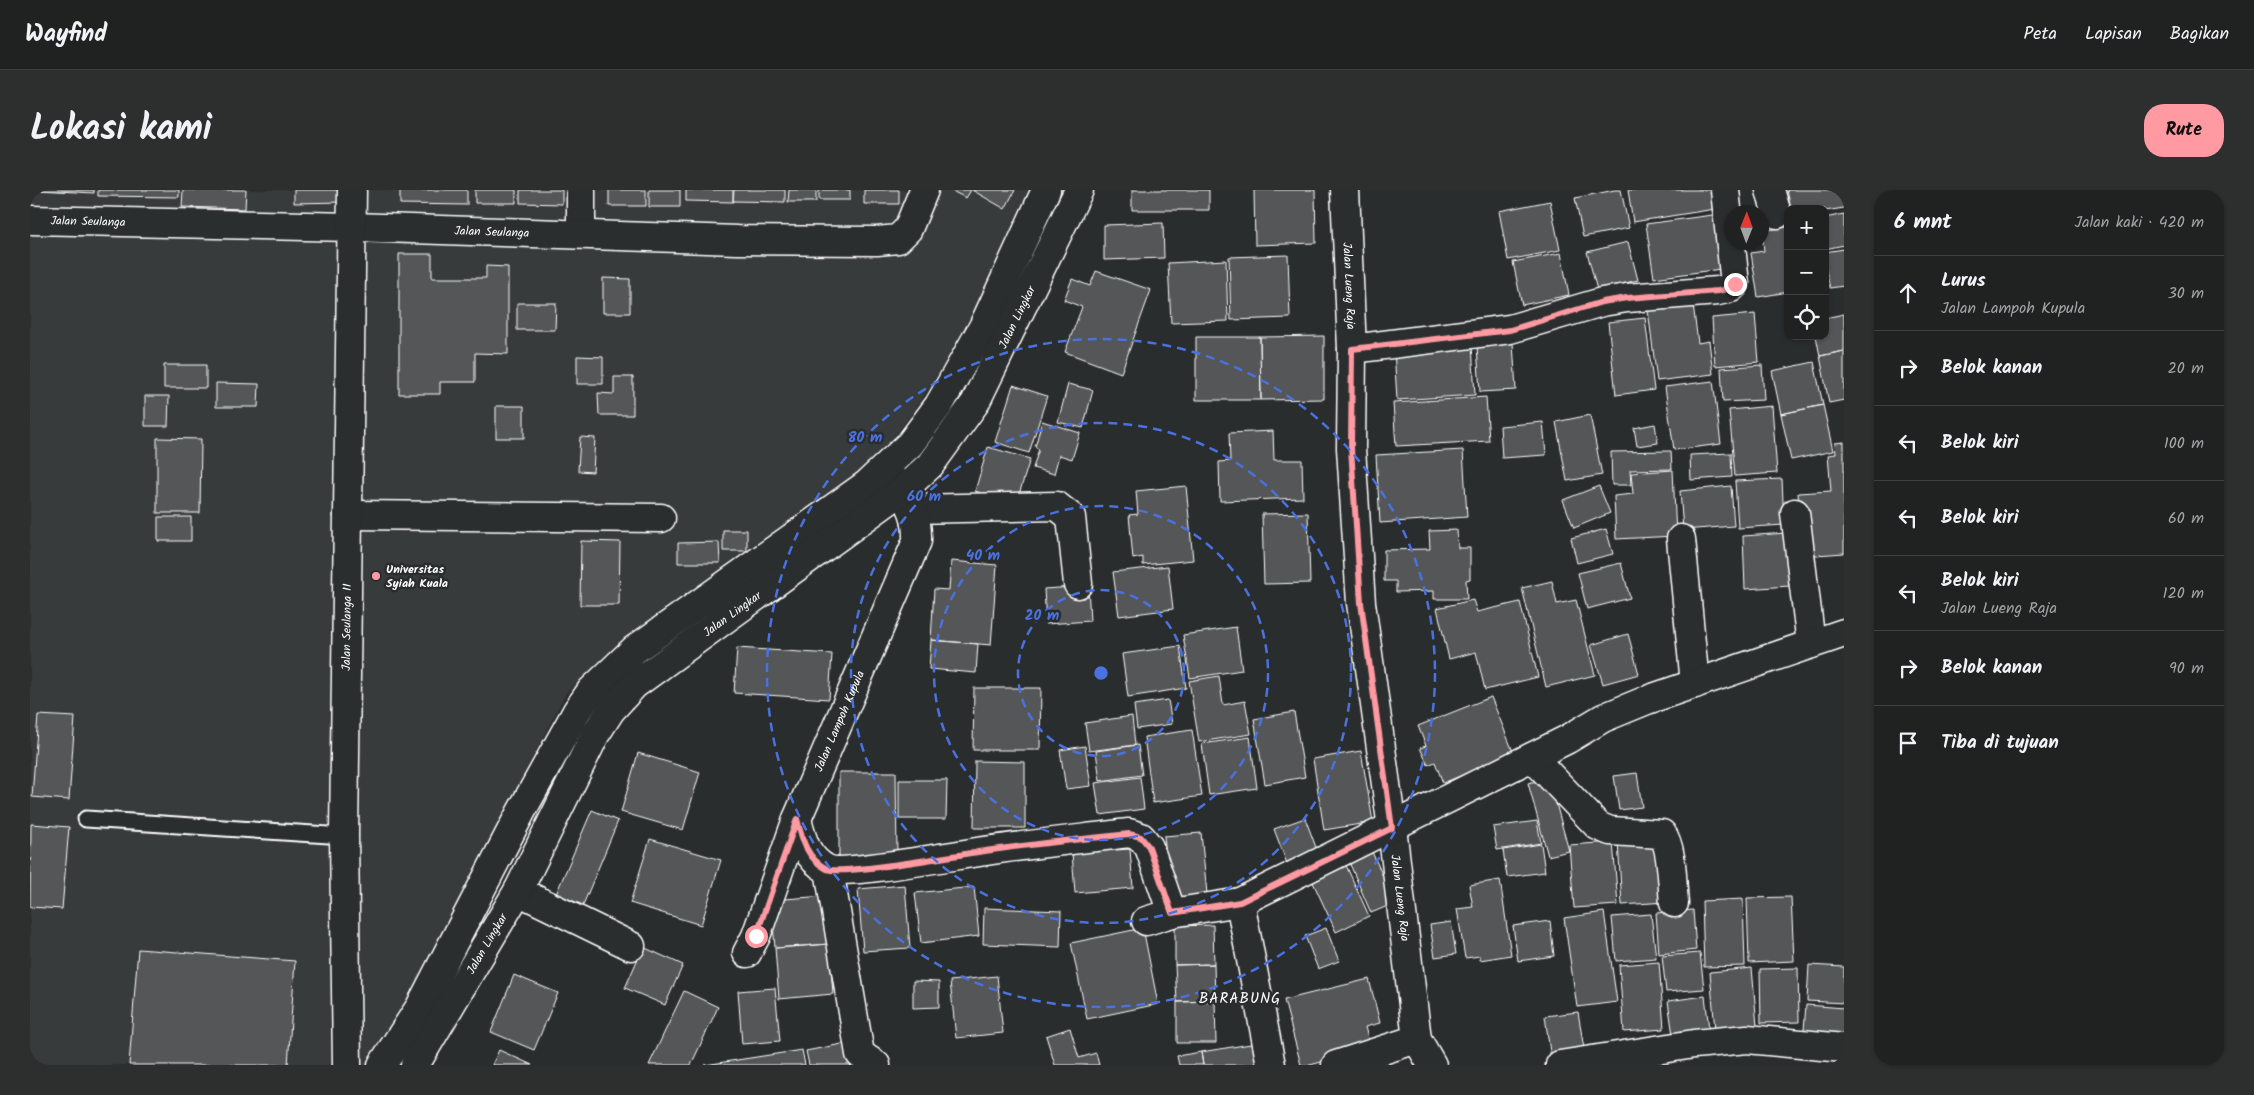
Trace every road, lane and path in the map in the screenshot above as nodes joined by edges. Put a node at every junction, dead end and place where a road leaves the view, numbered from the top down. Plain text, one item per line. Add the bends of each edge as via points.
1 (352, 190) edge
2 (581, 190) edge
3 (924, 190) edge
4 (1046, 190) edge
5 (1079, 190) edge
6 (1345, 190) edge
7 (1725, 190) edge
8 (30, 220) edge
9 (352, 227) junction
10 (581, 234) junction
11 (1352, 349) junction
12 (884, 470) junction
13 (908, 500) junction
14 (1795, 512) dead end
15 (348, 515) junction
16 (661, 518) dead end
17 (1682, 539) dead end
18 (1078, 584) dead end
19 (1844, 633) edge
20 (1811, 644) junction
21 (1695, 684) junction
22 (1532, 758) junction
23 (86, 818) dead end
24 (797, 819) junction
25 (1392, 828) junction
26 (344, 836) junction
27 (829, 870) junction
28 (518, 891) junction
29 (1240, 902) junction
30 (1674, 903) dead end
31 (1172, 913) junction
32 (1146, 921) dead end
33 (631, 946) dead end
34 (747, 953) dead end
35 (1417, 1039) junction
36 (1844, 1048) edge
37 (347, 1065) edge
38 (382, 1065) edge
39 (415, 1065) edge
40 (876, 1065) edge
41 (1271, 1065) edge
42 (1336, 1065) edge
43 (1432, 1065) edge
44 (1560, 1065) edge

1 - 9 street, Jalan Seulanga II
2 - 10 street
3 - 10 street, Jalan Seulanga via 908,230 898,240 737,240
4 - 12 street via 983,327 944,396 910,444
5 - 13 street, Jalan Lingkar via 975,403
6 - 11 street, Jalan Lueng Raja
7 - 11 street via 1735,284 1731,288 1602,302 1510,330
8 - 9 street, Jalan Seulanga
9 - 10 street, Jalan Seulanga
9 - 15 street, Jalan Seulanga II
11 - 25 street, Jalan Lueng Raja via 1351,448 1361,603
12 - 13 street
12 - 38 street via 634,650 591,691 521,812 420,1007
13 - 18 street via 1057,506 1071,517
13 - 24 street, Jalan Lampoh Kupula via 917,525 917,542
13 - 28 street, Jalan Lingkar via 673,656 623,696 595,735
14 - 20 street
15 - 16 street
15 - 26 street, Jalan Seulanga II
17 - 21 street
19 - 20 street
20 - 21 street
21 - 22 street via 1603,718
22 - 25 street
22 - 30 street via 1598,826 1610,831 1662,834 1669,852
23 - 26 lane
24 - 27 street via 803,844 814,861
24 - 34 street, Jalan Lampoh Kupula
25 - 29 street
25 - 35 street, Jalan Lueng Raja
26 - 37 street, Jalan Seulanga II
27 - 31 street via 863,869 987,850 1129,834 1141,837 1149,847
27 - 40 street via 860,1054
28 - 33 street
28 - 39 street, Jalan Lingkar
29 - 31 street
29 - 41 street
31 - 32 street
35 - 42 street
35 - 43 street, Jalan Lueng Raja
36 - 44 street via 1747,1039

